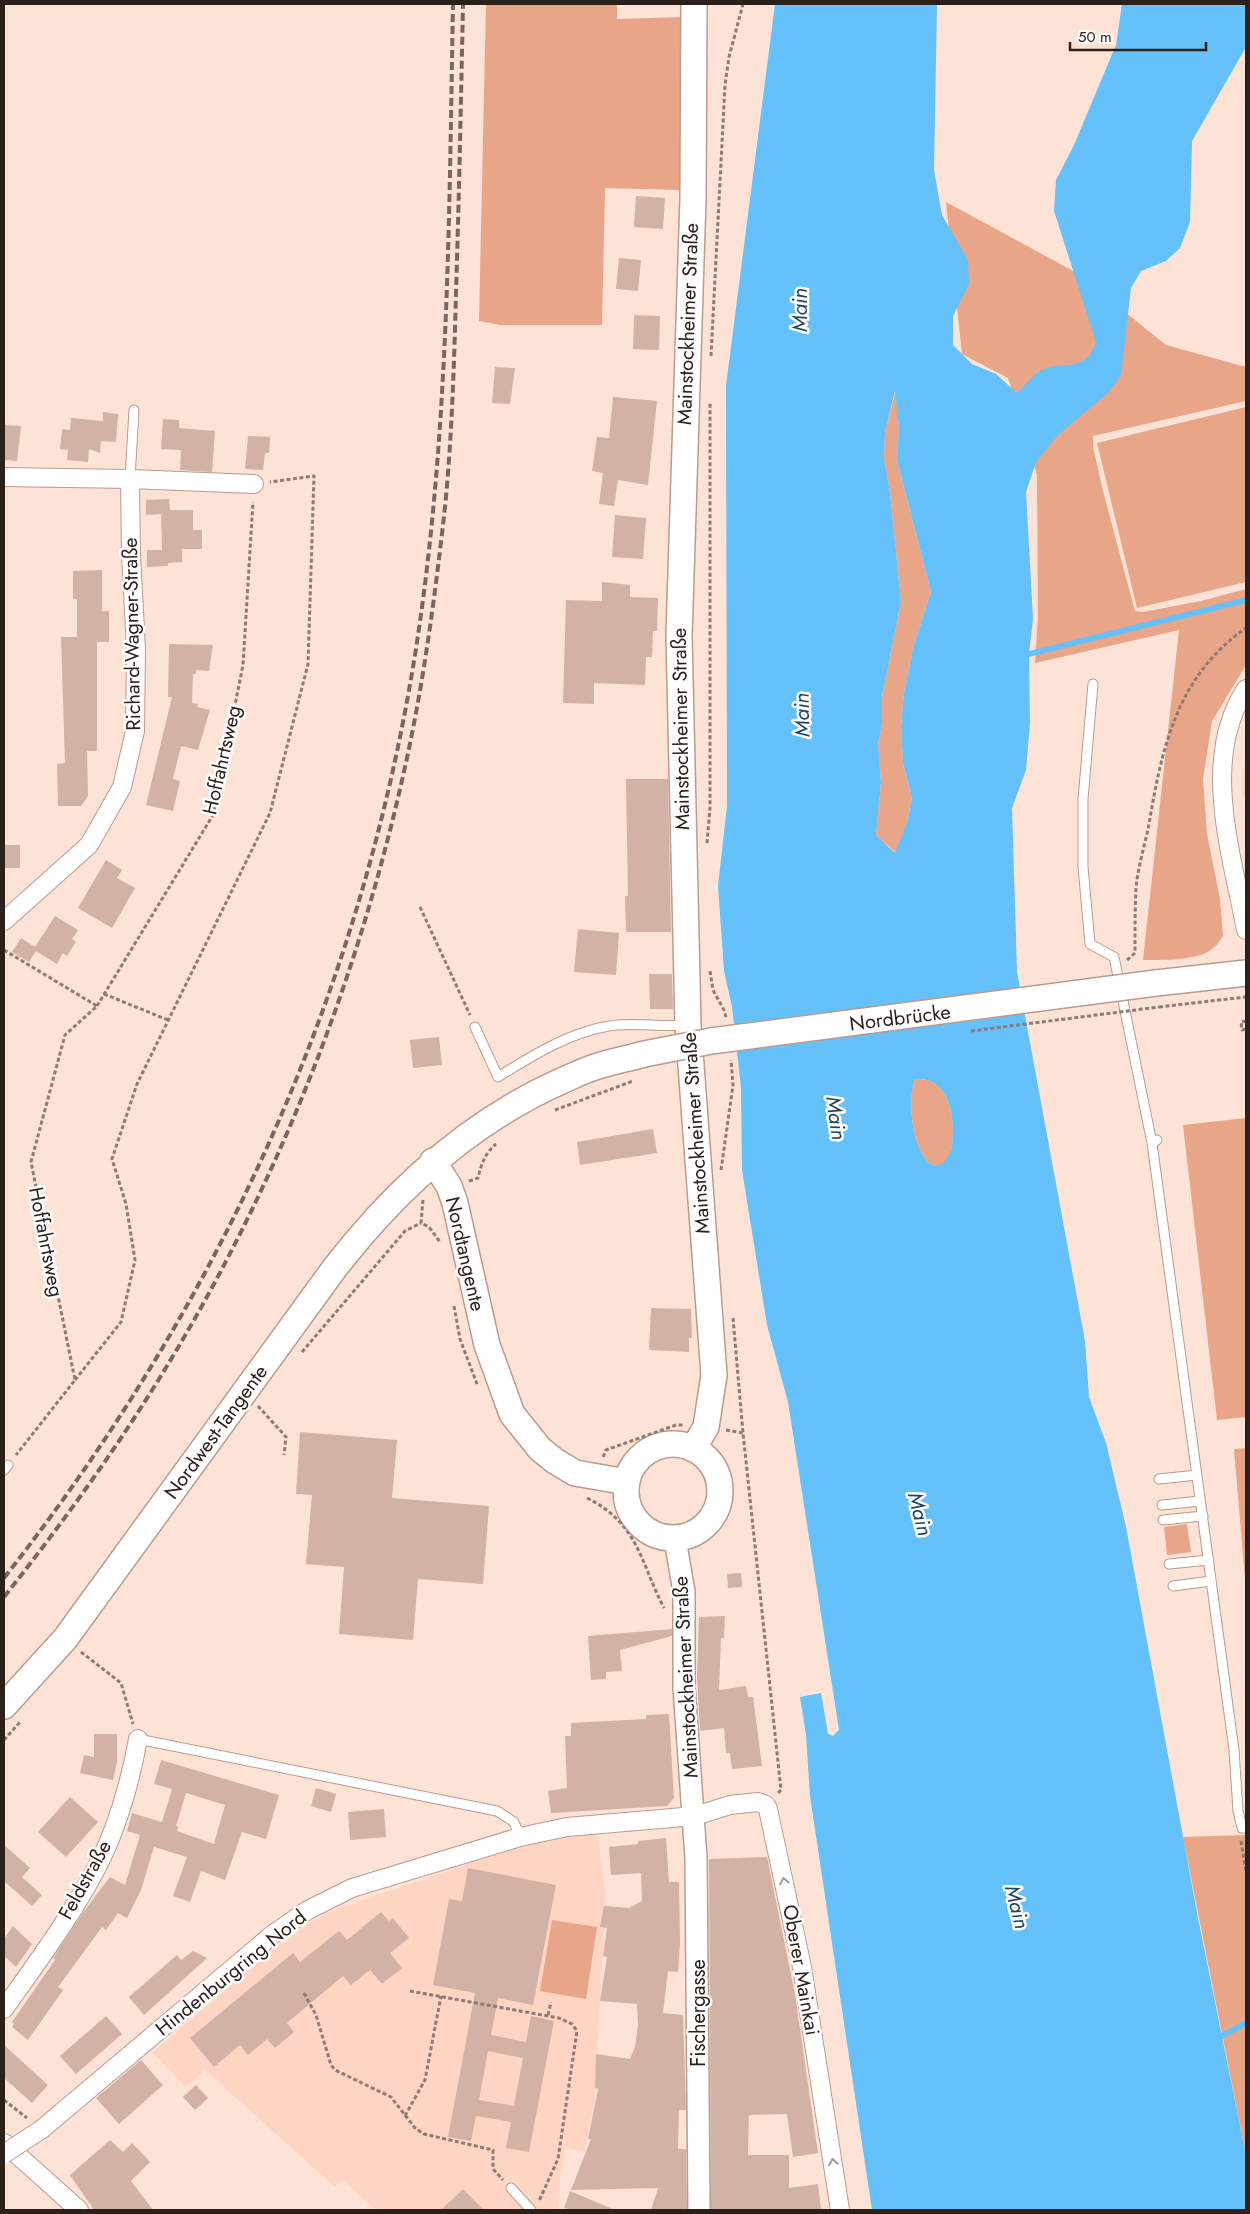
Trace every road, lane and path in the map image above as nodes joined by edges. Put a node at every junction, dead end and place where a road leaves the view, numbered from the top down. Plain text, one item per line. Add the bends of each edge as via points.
1 (694, 4) edge
2 (743, 4) edge
3 (711, 365) dead end
4 (710, 394) dead end
5 (134, 410) dead end
6 (4, 477) edge
7 (130, 479) junction
8 (254, 484) junction
9 (1246, 628) edge
10 (1093, 684) dead end
11 (1246, 689) edge
12 (706, 846) dead end
13 (420, 907) dead end
14 (4, 921) edge
15 (1246, 930) edge
16 (4, 950) edge
17 (1125, 961) dead end
18 (709, 964) dead end
19 (1246, 973) edge
20 (104, 994) junction
21 (1157, 995) junction
22 (1246, 997) edge
23 (98, 1006) junction
24 (1132, 1006) dead end
25 (1134, 1016) dead end
26 (168, 1020) junction
27 (726, 1021) dead end
28 (1246, 1021) edge
29 (688, 1025) junction
30 (475, 1027) joint
31 (1246, 1030) edge
32 (730, 1058) dead end
33 (639, 1079) dead end
34 (547, 1113) dead end
35 (503, 1138) dead end
36 (433, 1161) junction
37 (720, 1179) dead end
38 (449, 1186) junction
39 (441, 1245) dead end
40 (453, 1300) dead end
41 (733, 1314) dead end
42 (75, 1380) junction
43 (244, 1393) junction
44 (480, 1393) dead end
45 (706, 1427) junction
46 (743, 1433) junction
47 (693, 1449) junction
48 (284, 1455) dead end
49 (6, 1468) edge
50 (1197, 1475) junction
51 (1158, 1479) dead end
52 (627, 1482) junction
53 (591, 1491) junction
54 (1200, 1501) junction
55 (1162, 1505) dead end
56 (1203, 1516) junction
57 (1163, 1520) dead end
58 (675, 1539) junction
59 (1208, 1560) junction
60 (1169, 1564) dead end
61 (1211, 1581) junction
62 (1173, 1586) dead end
63 (666, 1612) dead end
64 (65, 1638) junction
65 (4, 1706) edge
66 (138, 1739) junction
67 (766, 1805) junction
68 (695, 1816) junction
69 (1244, 1828) edge
70 (520, 1837) junction
71 (1246, 1872) edge
72 (410, 1991) dead end
73 (304, 1993) dead end
74 (442, 1996) junction
75 (551, 2002) dead end
76 (4, 2009) edge
77 (548, 2016) junction
78 (4, 2100) edge
79 (405, 2116) junction
80 (42, 2129) junction
81 (4, 2143) edge
82 (4, 2154) edge
83 (493, 2169) dead end
84 (511, 2188) dead end
85 (539, 2202) dead end
86 (79, 2210) edge
87 (531, 2210) edge
88 (699, 2210) edge
89 (840, 2210) edge

1 - 29 main road, Mainstockheimer Straße via 693,198 679,609
2 - 3 path via 725,85
4 - 12 path via 710,808
5 - 7 lane
6 - 7 street
7 - 8 street
7 - 14 street, Richard-Wagner-Straße via 130,555 136,649 135,731 122,787 89,845
8 - 20 path, Hoffahrtsweg via 243,665 213,815
8 - 26 path via 314,476 308,664 270,813
9 - 17 path via 1221,649 1201,673 1185,695 1167,736 1136,886 1135,953
10 - 50 lane via 1083,799 1090,944 1114,957 1154,1142
11 - 15 street via 1228,727 1222,775 1226,821
13 - 30 path
16 - 23 path
18 - 27 path via 713,990 725,1012
19 - 21 main road
20 - 23 path, Hoffahrtsweg
20 - 26 path
21 - 22 path
21 - 36 main road, Nordbrücke, bridge via 710,1041 644,1054 591,1068 538,1092
23 - 42 path, Hoffahrtsweg via 65,1035 31,1162
24 - 25 path
26 - 42 path via 137,1084 112,1159 126,1204 135,1260 121,1322
28 - 31 path via 1241,1022 1242,1030
29 - 30 lane via 616,1025 584,1033 548,1047 498,1077
29 - 45 main road, Mainstockheimer Straße via 714,1375
32 - 37 path via 733,1086
33 - 34 path
35 - 38 path via 490,1150 478,1178
36 - 38 main road, Nordtangente
36 - 43 main road, Nordwest-Tangente via 360,1236
38 - 39 path via 424,1193 421,1223 429,1227
38 - 53 main road, Nordtangente via 487,1345 512,1414 540,1449 575,1473
40 - 44 path via 460,1339
41 - 46 path
42 - 49 path
43 - 48 path via 286,1437
43 - 64 main road, Nordwest-Tangente
45 - 46 path
45 - 47 main road, Mainstockheimer Straße
45 - 53 path via 676,1425 606,1450
46 - 67 path via 781,1790
47 - 52 main road via 670,1444 651,1450 636,1463
47 - 58 main road via 703,1455 716,1473 720,1483 719,1504 700,1530
50 - 51 lane
50 - 54 lane
52 - 53 main road, Nordtangente
52 - 58 main road via 627,1502 637,1522 656,1536
53 - 63 path via 629,1530
54 - 55 lane
54 - 56 lane
56 - 57 lane
56 - 59 lane
58 - 68 street, Mainstockheimer Straße via 684,1592 684,1687
59 - 60 lane
59 - 61 lane
61 - 62 lane
61 - 69 lane via 1234,1750 1238,1811
64 - 65 main road, Nordwest-Tangente
64 - 66 path via 120,1683
66 - 70 lane via 497,1811 514,1822
66 - 76 street, Feldstraße via 127,1788 96,1868
67 - 68 street via 758,1802 730,1805
89 -> 67 street, Oberer Mainkai via 802,1967
68 - 70 street, Hindenburgring Nord via 567,1827
68 - 88 street, Fischergasse
69 - 71 path via 1241,1845
70 - 80 street, Hindenburgring Nord via 381,1877 308,1910 272,1935
72 - 74 path
73 - 79 path via 316,2014 331,2065 391,2097
74 - 77 path
74 - 79 path via 425,2080
75 - 77 path
77 - 85 path via 572,2024 577,2030 558,2158
78 - 80 path
79 - 83 path via 424,2134 493,2150
80 - 82 street, Hindenburgring Nord, bridge
81 - 86 street
84 - 87 lane

